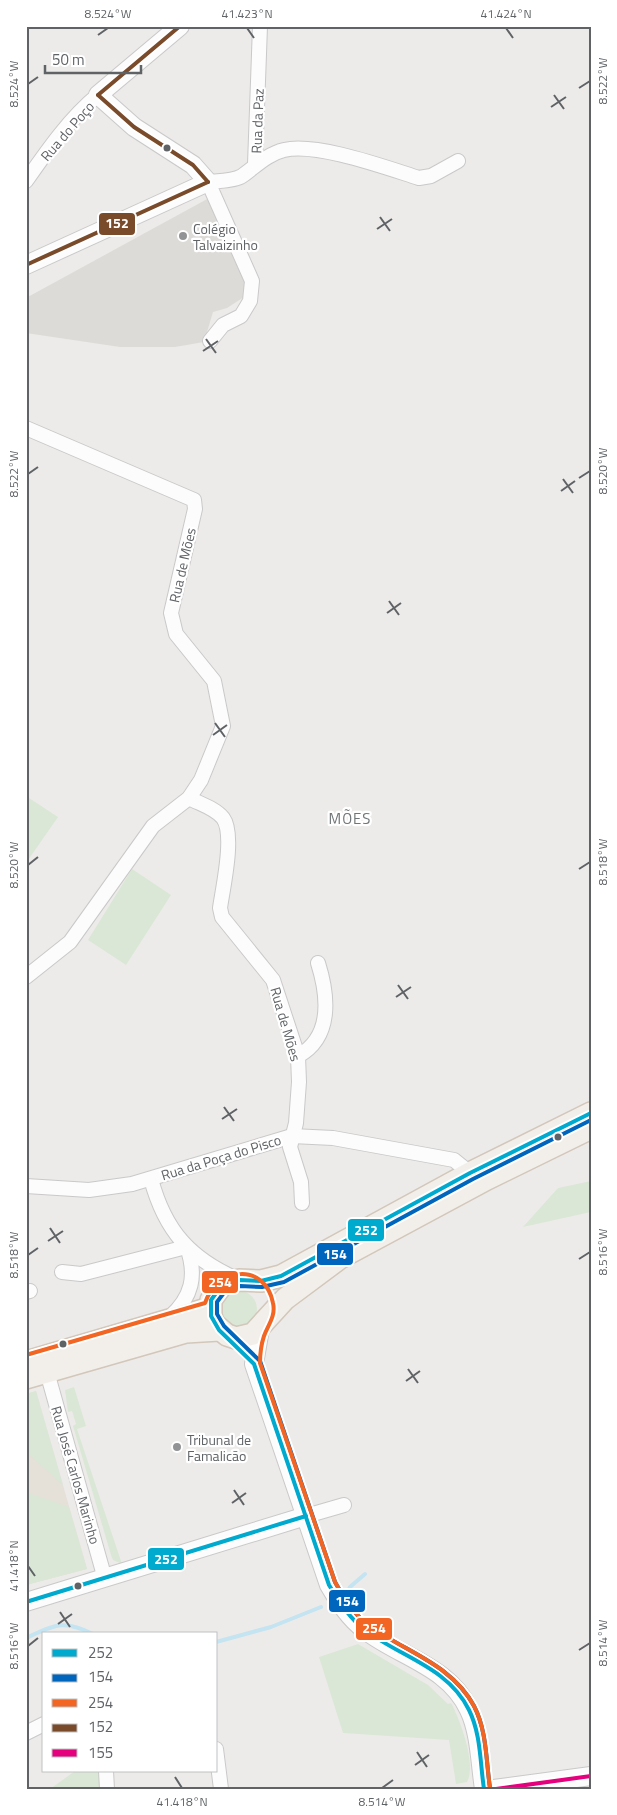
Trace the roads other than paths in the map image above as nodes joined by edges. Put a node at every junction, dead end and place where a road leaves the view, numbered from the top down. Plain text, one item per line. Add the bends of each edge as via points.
1 (180, 26) edge
2 (260, 26) edge
3 (98, 95) junction
4 (458, 161) dead end
5 (255, 164) junction
6 (26, 181) edge
7 (208, 182) junction
8 (26, 265) edge
9 (210, 341) dead end
10 (26, 428) edge
11 (189, 798) junction
12 (318, 963) dead end
13 (26, 977) edge
14 (298, 1056) junction
15 (591, 1113) edge
16 (591, 1128) edge
17 (292, 1136) junction
18 (470, 1173) junction
19 (151, 1178) junction
20 (26, 1186) edge
21 (302, 1203) dead end
22 (186, 1246) junction
23 (62, 1272) dead end
24 (244, 1280) junction
25 (210, 1308) junction
26 (166, 1321) junction
27 (263, 1325) junction
28 (223, 1333) junction
29 (26, 1362) edge
30 (254, 1364) junction
31 (47, 1372) junction
32 (26, 1378) edge
33 (344, 1505) dead end
34 (306, 1516) junction
35 (106, 1579) junction
36 (26, 1602) edge
37 (42, 1725) edge
38 (26, 1733) edge
39 (218, 1764) edge
40 (106, 1772) edge
41 (591, 1776) edge
42 (107, 1789) edge
43 (221, 1789) edge
44 (484, 1789) edge
45 (494, 1789) edge

1 - 3 street, Rua do Poço
2 - 5 street, Rua da Paz
3 - 6 street, Rua do Poço via 48,150
3 - 7 street via 134,127 193,165
4 - 5 street via 431,176 419,178 350,157 314,150 284,149
5 - 7 street, Rua da Paz via 240,177
7 - 8 street
7 - 9 street via 252,281 250,301 241,316 223,326
10 - 11 street, Rua de Mões via 194,500 195,509 170,613 176,634 214,681 223,726 201,780
11 - 13 street via 153,826 70,942
11 - 14 street, Rua de Mões via 215,811 228,828 220,908 222,917 273,980
12 - 14 street via 326,1005 325,1018 315,1042
14 - 17 street, Rua de Mões via 296,1123
15 - 18 main road
16 - 27 main road via 487,1179 340,1258 292,1293
17 - 18 street, Rua da Poça do Pisco via 333,1138 454,1160
17 - 19 street, Rua da Poça do Pisco
17 - 21 street, Rua de Mões via 290,1146 301,1182
18 - 24 main road via 290,1272 270,1280
19 - 20 street, Rua da Poça do Pisco via 89,1190
19 - 22 street via 163,1214
22 - 23 street via 81,1274
22 - 24 street via 209,1266
22 - 26 street via 193,1277 190,1291 180,1308
24 - 25 main road via 222,1285 215,1291
24 - 27 main road via 263,1293 267,1302
25 - 26 main road
25 - 28 main road via 214,1324
26 - 29 main road
27 - 28 main road via 244,1337
27 - 30 street
28 - 30 street
28 - 31 main road via 186,1332
30 - 34 street
31 - 32 main road
31 - 35 street, Rua José Carlos Marinho
33 - 34 street
34 - 35 street
34 - 44 street via 329,1585 340,1604 366,1631 437,1672 460,1694 470,1711 475,1730
35 - 36 street
37 - 38 street
39 - 43 street
40 - 42 street
41 - 45 street

